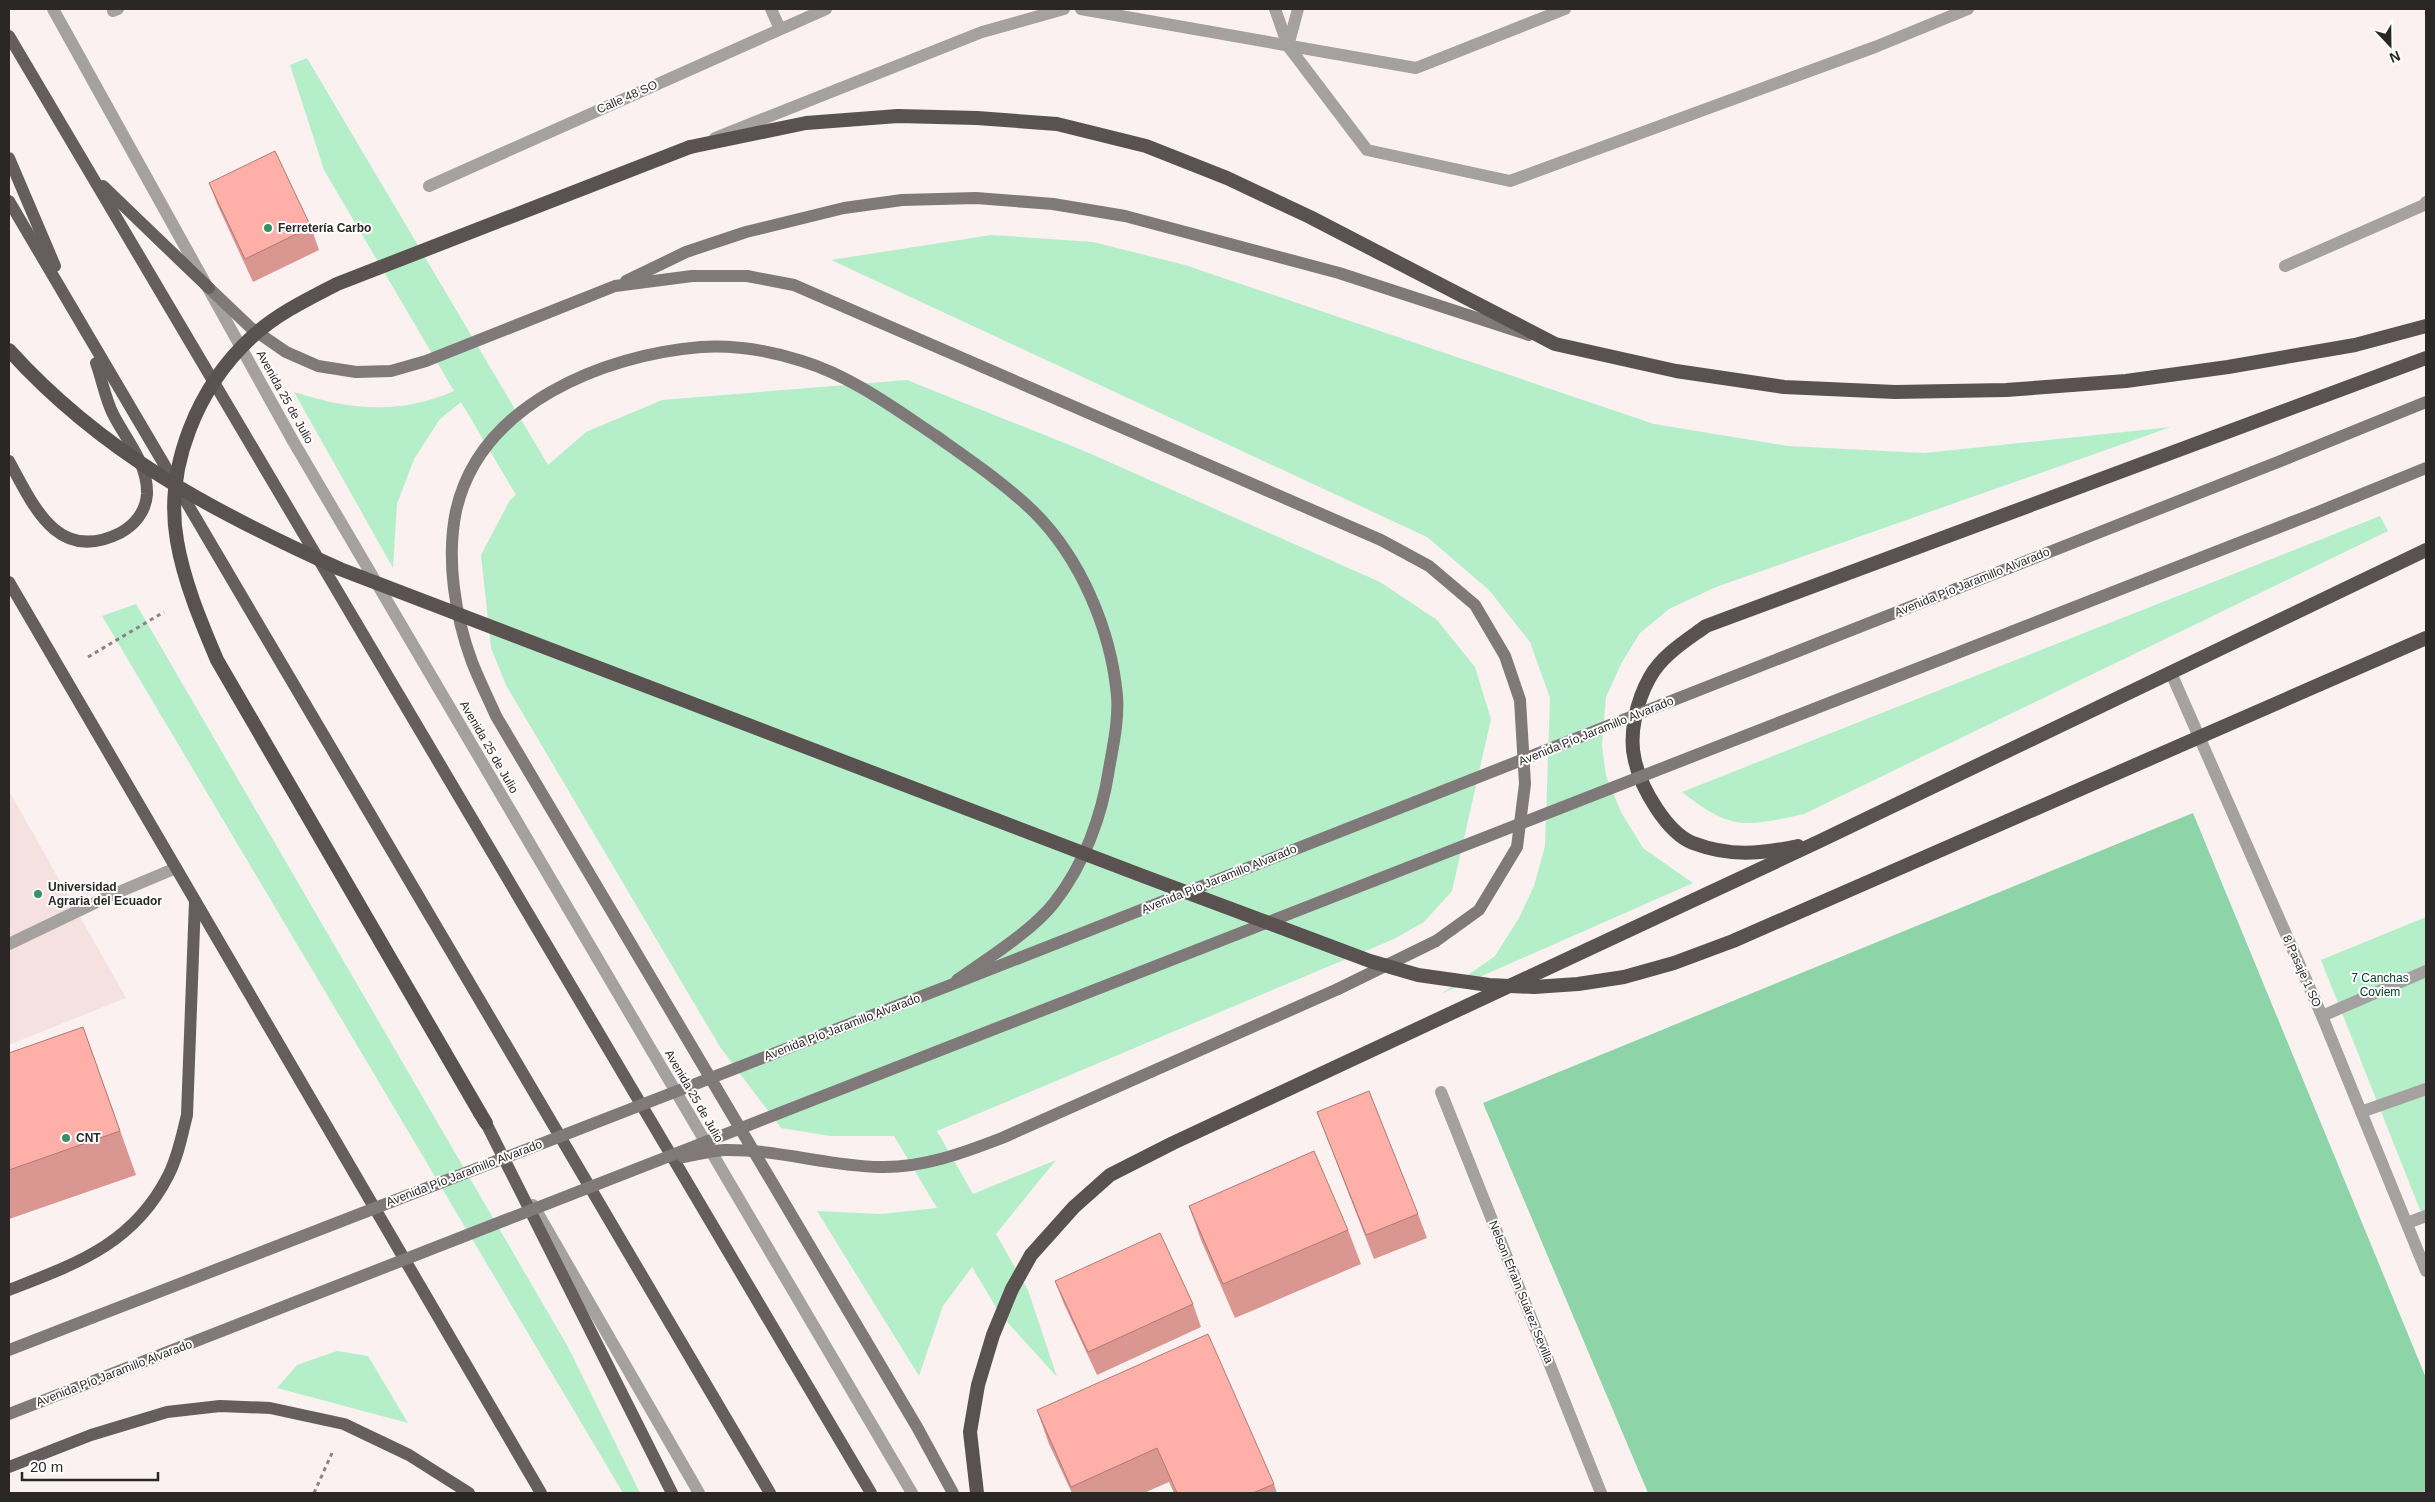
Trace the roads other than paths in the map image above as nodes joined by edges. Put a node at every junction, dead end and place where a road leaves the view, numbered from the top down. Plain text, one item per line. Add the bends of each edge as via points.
1 (53, 9) edge
2 (771, 9) edge
3 (826, 9) edge
4 (1064, 9) edge
5 (1081, 9) edge
6 (1275, 9) edge
7 (1298, 9) edge
8 (1565, 9) edge
9 (1968, 9) edge
10 (780, 28) junction
11 (9, 36) edge
12 (1288, 46) junction
13 (690, 148) junction
14 (9, 158) edge
15 (90, 174) junction
16 (429, 186) dead end
17 (9, 201) edge
18 (2426, 202) edge
19 (2285, 266) dead end
20 (615, 286) junction
21 (209, 288) junction
22 (74, 312) junction
23 (2426, 326) edge
24 (90, 342) junction
25 (1555, 344) junction
26 (9, 350) edge
27 (2426, 358) edge
28 (2426, 402) edge
29 (9, 461) edge
30 (2426, 468) edge
31 (2426, 550) edge
32 (9, 582) edge
33 (2426, 638) edge
34 (2171, 673) junction
35 (1820, 841) junction
36 (176, 868) junction
37 (195, 901) junction
38 (9, 944) edge
39 (2426, 971) edge
40 (948, 986) junction
41 (2322, 1016) junction
42 (2426, 1089) edge
43 (1441, 1092) dead end
44 (2361, 1112) junction
45 (483, 1118) junction
46 (658, 1161) junction
47 (2426, 1216) edge
48 (2407, 1223) junction
49 (2426, 1271) edge
50 (9, 1290) edge
51 (9, 1350) edge
52 (9, 1414) edge
53 (9, 1467) edge
54 (469, 1493) edge
55 (542, 1493) edge
56 (672, 1493) edge
57 (699, 1493) edge
58 (770, 1493) edge
59 (871, 1493) edge
60 (912, 1493) edge
61 (953, 1493) edge
62 (977, 1493) edge
63 (1601, 1493) edge

1 - 21 street, Avenida 25 de Julio
2 - 10 street
3 - 10 street, Calle 48 SO
4 - 13 street via 982,32
5 - 12 street
6 - 12 street
7 - 12 street
8 - 12 street via 1416,68
9 - 12 street via 1510,181 1368,150
10 - 16 street, Calle 48 SO
11 - 15 main road
13 - 25 highway via 806,123 898,116 1057,124 1146,146 1227,178 1310,217
13 - 45 highway, bridge via 337,284 296,305 253,335 225,366 204,398 187,434 178,470 174,504 176,541 217,660
14 - 22 main road
15 - 21 main road
15 - 59 main road
17 - 22 main road
18 - 19 street
20 - 21 main road via 426,361 391,371 356,372 318,366 286,352 251,328
20 - 25 main road via 686,252 746,232 844,208 902,200 976,198 1053,204 1125,216 1339,273
20 - 46 main road, bridge via 692,276 747,276 794,285 1381,540 1429,566 1475,606 1505,656 1520,700 1526,784 1517,847 1479,910 1436,941 1338,989 1002,1138 923,1164 881,1167 724,1150
21 - 60 street, Avenida 25 de Julio via 297,449
22 - 24 main road
23 - 25 highway via 2355,345 2228,368 2126,381 2006,390 1895,392 1784,387 1676,371
24 - 29 main road via 112,412 135,450 145,476 147,495 141,515 112,537 91,542 72,541 57,532 44,518
24 - 58 main road
26 - 33 highway, bridge via 48,390 122,452 196,499 340,569 1360,957 1418,975 1452,980 1534,987 1578,984 1624,977 1674,963 1733,941
27 - 35 highway via 1706,626 1675,649 1651,676 1639,702 1633,734 1635,761 1651,799 1667,824 1691,842 1722,852 1758,854
28 - 40 main road, Avenida Pío Jaramillo Alvarado, bridge
30 - 46 main road, Avenida Pío Jaramillo Alvarado, bridge
31 - 34 highway
32 - 36 main road
34 - 35 highway
34 - 41 street, 8 Pasaje 1 SO
35 - 62 highway via 1110,1175 1074,1207 1031,1255 993,1335 980,1377 970,1432
36 - 37 main road
36 - 38 street
37 - 50 main road via 187,1114 168,1176 148,1208 124,1233 99,1252
37 - 55 main road
39 - 41 street
40 - 51 main road, Avenida Pío Jaramillo Alvarado, bridge
40 - 61 main road, bridge via 1013,940 1054,904 1087,849 1104,799 1117,699 1109,652 1092,600 1065,550 1036,514 990,473 893,407 833,372 802,360 756,349 713,347 653,353 608,366 558,388 520,413 491,438 470,472 456,510 452,559 457,608 471,661 496,716 912,1418
41 - 44 street, 8 Pasaje 1 SO
42 - 44 street
43 - 63 street, Nelson Efraìn Suárez Sevilla
44 - 48 street, 8 Pasaje 1 SO
45 - 56 main road
45 - 57 street
46 - 52 main road, Avenida Pío Jaramillo Alvarado, bridge
47 - 48 street
48 - 49 street, 8 Pasaje 1 SO
53 - 54 main road via 91,1435 167,1412 220,1406 270,1408 344,1424 409,1455

